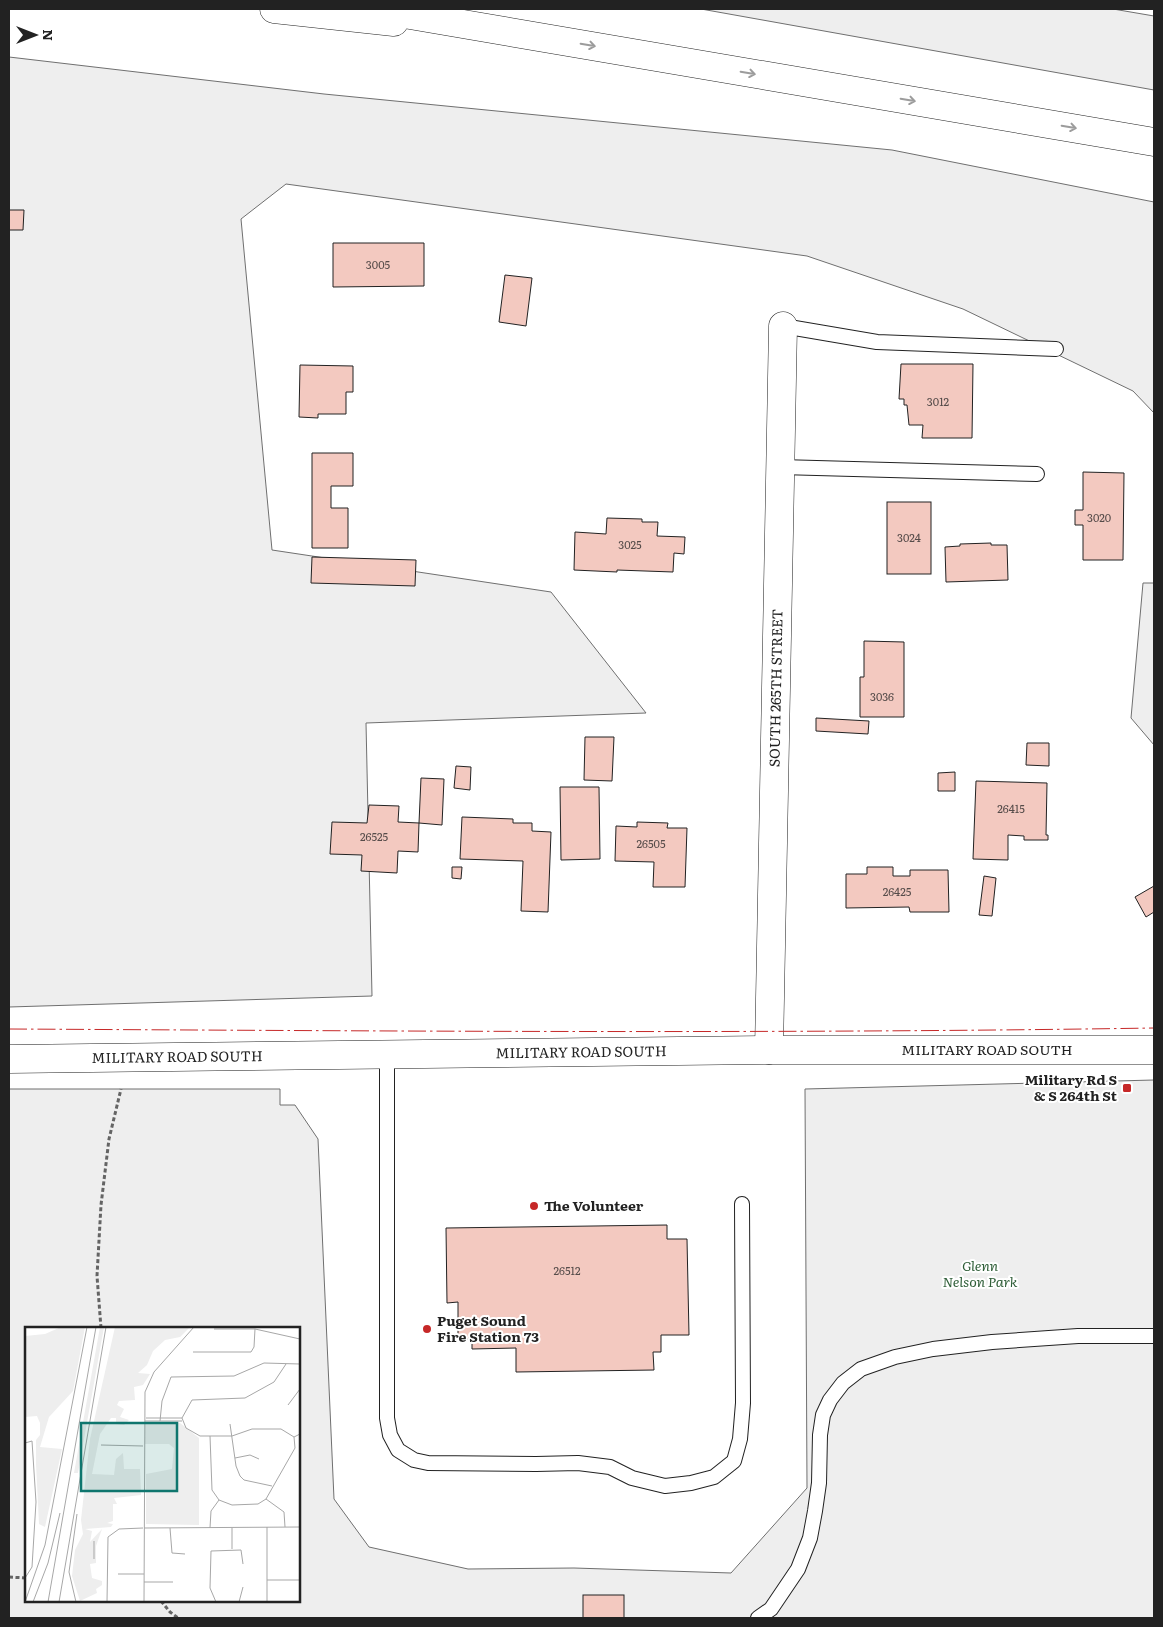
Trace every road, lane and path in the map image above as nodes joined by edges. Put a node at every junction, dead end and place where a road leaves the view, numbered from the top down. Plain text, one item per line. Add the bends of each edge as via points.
1 (274, 9) edge
2 (375, 9) edge
3 (540, 37) junction
4 (1154, 142) edge
5 (783, 326) joint
6 (1056, 349) dead end
7 (780, 467) junction
8 (1037, 474) dead end
9 (769, 1050) junction
10 (1154, 1050) edge
11 (387, 1055) junction
12 (9, 1059) edge
13 (122, 1089) dead end
14 (742, 1204) dead end
15 (101, 1327) edge
16 (1154, 1336) edge
17 (9, 1577) edge
18 (25, 1578) edge
19 (163, 1602) edge
20 (178, 1618) edge
21 (758, 1618) edge

1 - 3 main road
2 - 3 main road
3 -> 4 main road
5 - 6 lane via 877,342
5 - 7 main road, SOUTH 265TH STREET
7 - 8 lane
7 - 9 main road, SOUTH 265TH STREET
9 - 10 main road, MILITARY ROAD SOUTH
9 - 11 main road, MILITARY ROAD SOUTH
11 - 12 main road, MILITARY ROAD SOUTH
11 - 14 lane via 387,1418 390,1436 398,1450 414,1460 454,1464 578,1463 610,1467 632,1478 665,1486 714,1477 734,1461 740,1439 743,1403
13 - 15 path via 109,1139 101,1205 98,1276
16 - 21 lane via 1078,1336 992,1342 933,1349 876,1362 861,1369 843,1383 823,1414 815,1510 810,1538 798,1569 772,1609
17 - 18 path
19 - 20 path

